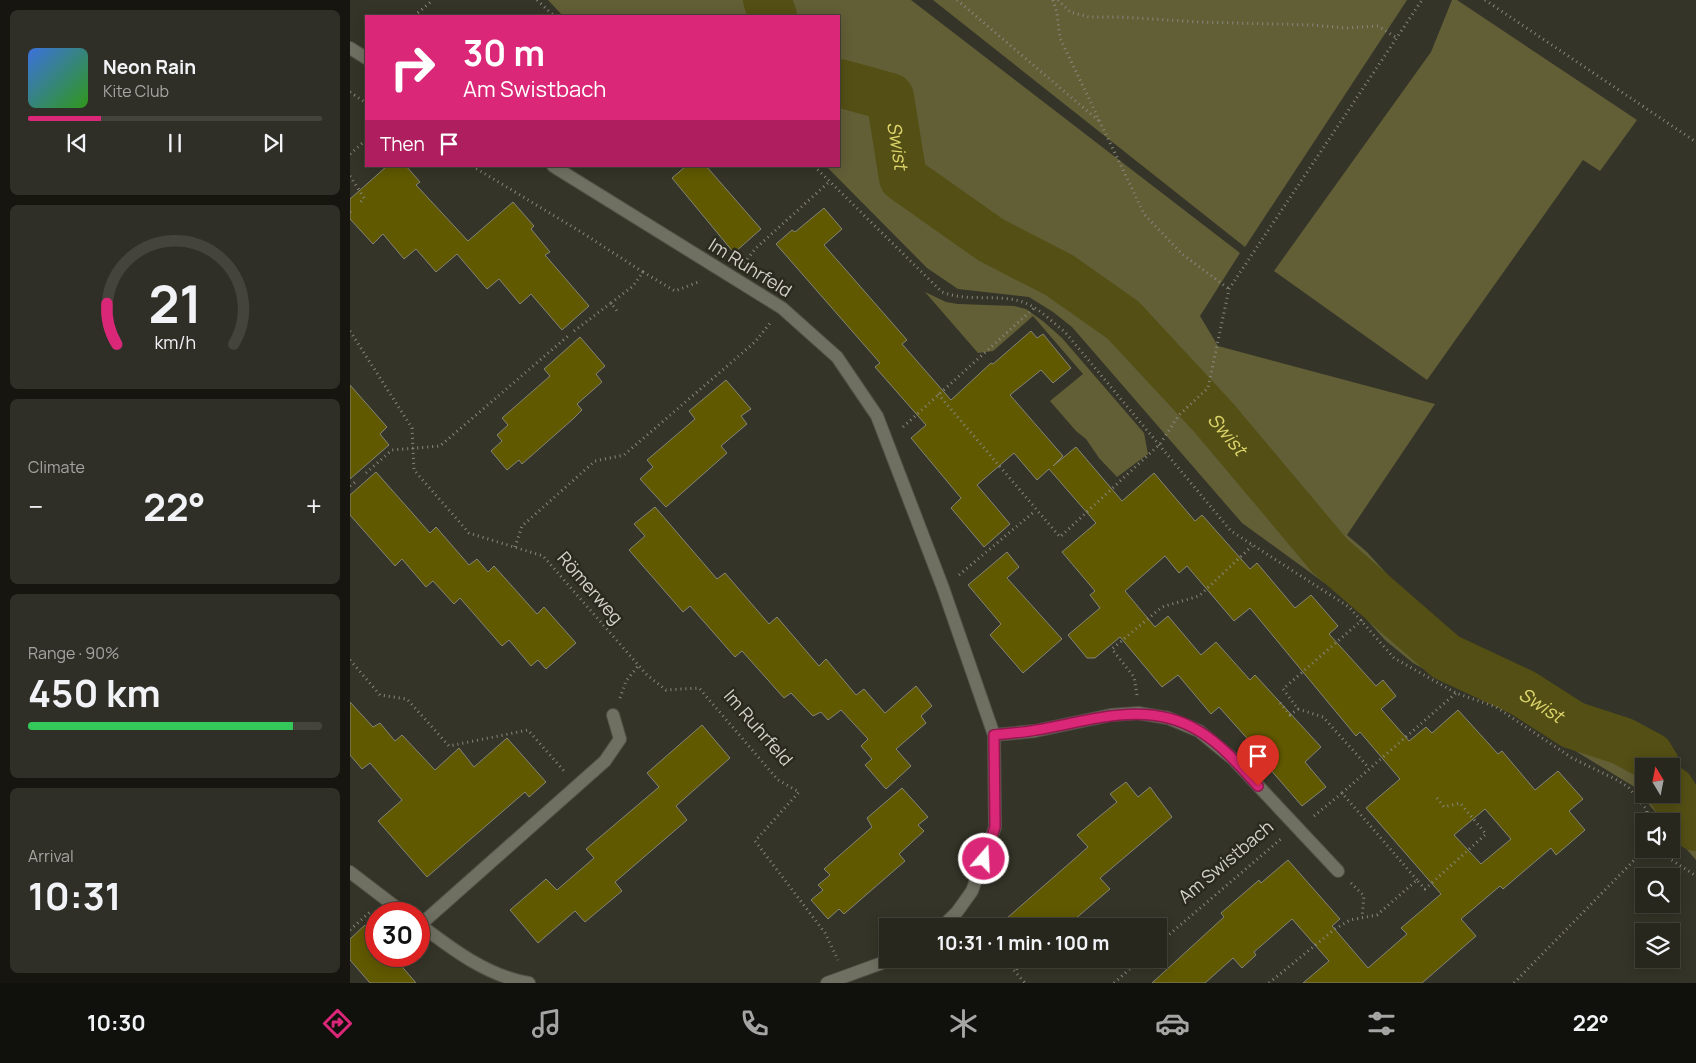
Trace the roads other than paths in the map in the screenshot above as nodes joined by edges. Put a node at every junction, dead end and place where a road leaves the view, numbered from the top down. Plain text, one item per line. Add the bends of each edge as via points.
1 (350, 48) edge
2 (365, 57) edge
3 (555, 167) edge
4 (614, 715) road end
5 (994, 735) junction
6 (1338, 871) road end
7 (350, 872) edge
8 (390, 902) edge
9 (430, 915) edge
10 (952, 918) edge
11 (430, 932) edge
12 (879, 964) edge
13 (529, 983) edge
14 (827, 983) edge

1 - 2 street
3 - 5 street, Im Ruhrfeld via 782,308 838,357 877,416 944,588
4 - 9 street via 620,739 605,761
5 - 6 street, Am Swistbach via 1035,731 1111,715 1138,713 1168,718 1199,731 1233,759
5 - 10 street, Im Ruhrfeld via 995,827 972,891
7 - 8 street
11 - 13 street via 462,957
12 - 14 street

